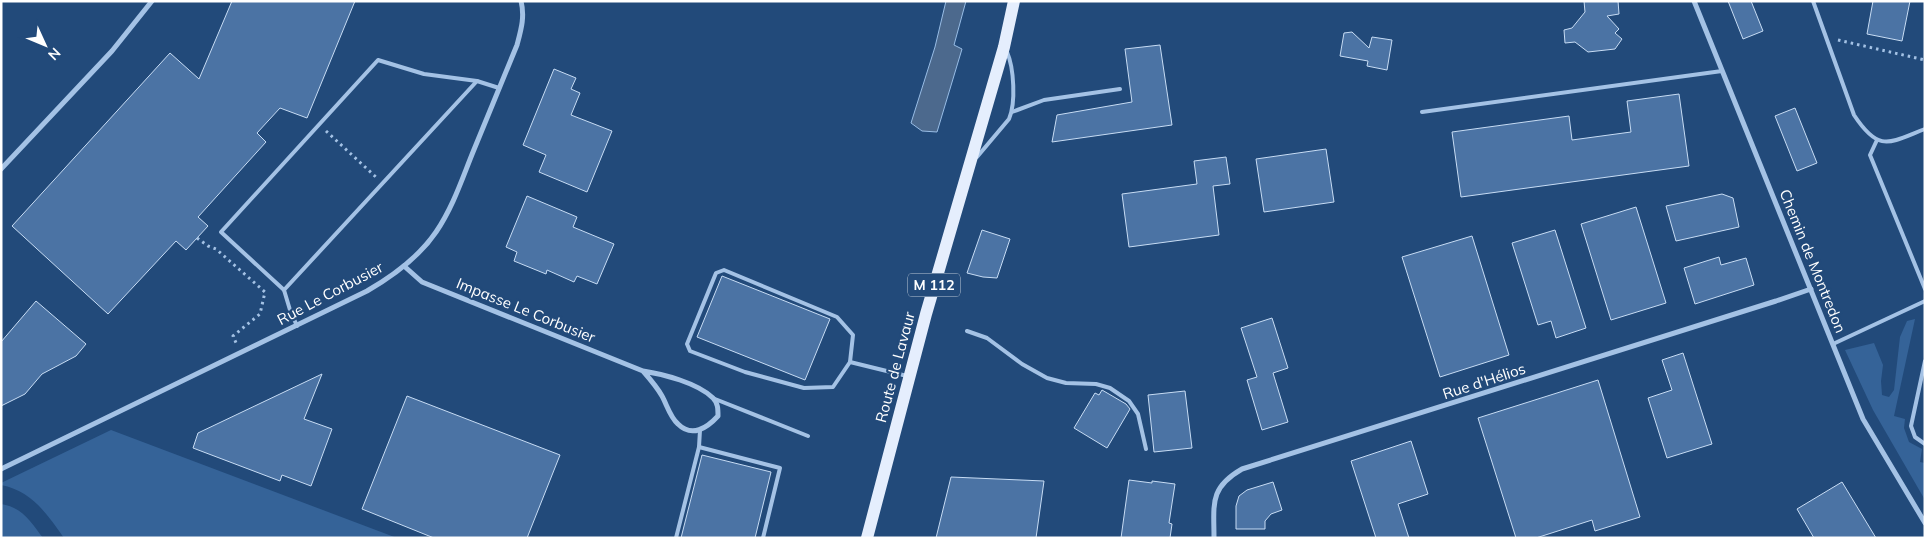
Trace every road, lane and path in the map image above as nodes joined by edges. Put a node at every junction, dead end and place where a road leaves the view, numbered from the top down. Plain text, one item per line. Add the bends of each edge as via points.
1 (152, 1) edge
2 (521, 1) edge
3 (1004, 1) edge
4 (1014, 1) edge
5 (1694, 1) edge
6 (1813, 1) edge
7 (1007, 34) junction
8 (1825, 37) junction
9 (1004, 47) junction
10 (1925, 60) edge
11 (1722, 71) junction
12 (477, 81) junction
13 (499, 88) junction
14 (1120, 89) dead end
15 (1012, 112) junction
16 (1422, 112) dead end
17 (318, 124) junction
18 (1925, 128) edge
19 (1877, 140) junction
20 (968, 168) junction
21 (1, 169) edge
22 (382, 183) junction
23 (197, 238) dead end
24 (404, 266) junction
25 (1811, 289) junction
26 (1925, 289) edge
27 (284, 290) junction
28 (1925, 301) edge
29 (297, 326) junction
30 (967, 331) dead end
31 (1833, 344) junction
32 (241, 352) junction
33 (1925, 361) edge
34 (850, 362) junction
35 (644, 371) junction
36 (909, 376) junction
37 (714, 398) junction
38 (700, 430) junction
39 (808, 436) dead end
40 (1925, 444) edge
41 (699, 447) junction
42 (1146, 449) dead end
43 (1, 469) edge
44 (1925, 523) edge
45 (676, 538) edge
46 (763, 538) edge
47 (868, 538) edge
48 (1214, 538) edge

1 - 21 street via 112,52
2 - 13 street, Rue Le Corbusier via 523,26
3 - 7 main road, Route de Lavaur / M 112
4 - 7 main road, Route de Lavaur / M 112
5 - 11 street, Chemin de Montredon
6 - 8 lane
7 - 9 main road, Route de Lavaur / M 112
8 - 10 path
8 - 19 lane via 1854,115 1864,131
9 - 15 lane via 1011,60
9 - 20 main road, Route de Lavaur / M 112
11 - 16 lane
11 - 25 street, Chemin de Montredon
12 - 13 lane
12 - 17 lane via 424,74 378,60
12 - 22 lane
13 - 24 street, Rue Le Corbusier via 449,208 426,245
14 - 15 lane via 1044,100
15 - 20 lane via 1009,120
17 - 22 path
17 - 27 lane via 221,232
18 - 19 lane via 1890,143
19 - 26 lane via 1870,156
20 - 36 main road, Route de Lavaur / M 112
22 - 27 lane
23 - 32 path via 216,248 265,292 260,314 233,336
24 - 29 street, Rue Le Corbusier via 386,280
24 - 35 street, Impasse Le Corbusier via 422,282
25 - 31 street, Chemin de Montredon
25 - 48 street, Rue d'Hélios via 1242,470 1228,477 1219,488 1214,502
27 - 29 lane
28 - 31 lane
29 - 32 street, Rue Le Corbusier
30 - 42 lane via 987,338 1022,364 1048,378 1110,388 1129,401 1138,414
31 - 44 street, Chemin de Montredon via 1863,419
32 - 43 street, Rue Le Corbusier
33 - 40 lane via 1911,426 1915,437
34 - 34 lane via 853,335 837,317 724,270 716,273 686,344 690,351 744,372 804,388 833,388
34 - 36 lane
35 - 37 street, Impasse Le Corbusier via 662,374
35 - 38 street via 678,425 690,431
36 - 47 main road, Route de Lavaur / M 112
37 - 38 street via 718,416
37 - 39 lane
38 - 41 lane
41 - 45 lane
41 - 46 lane via 780,468

